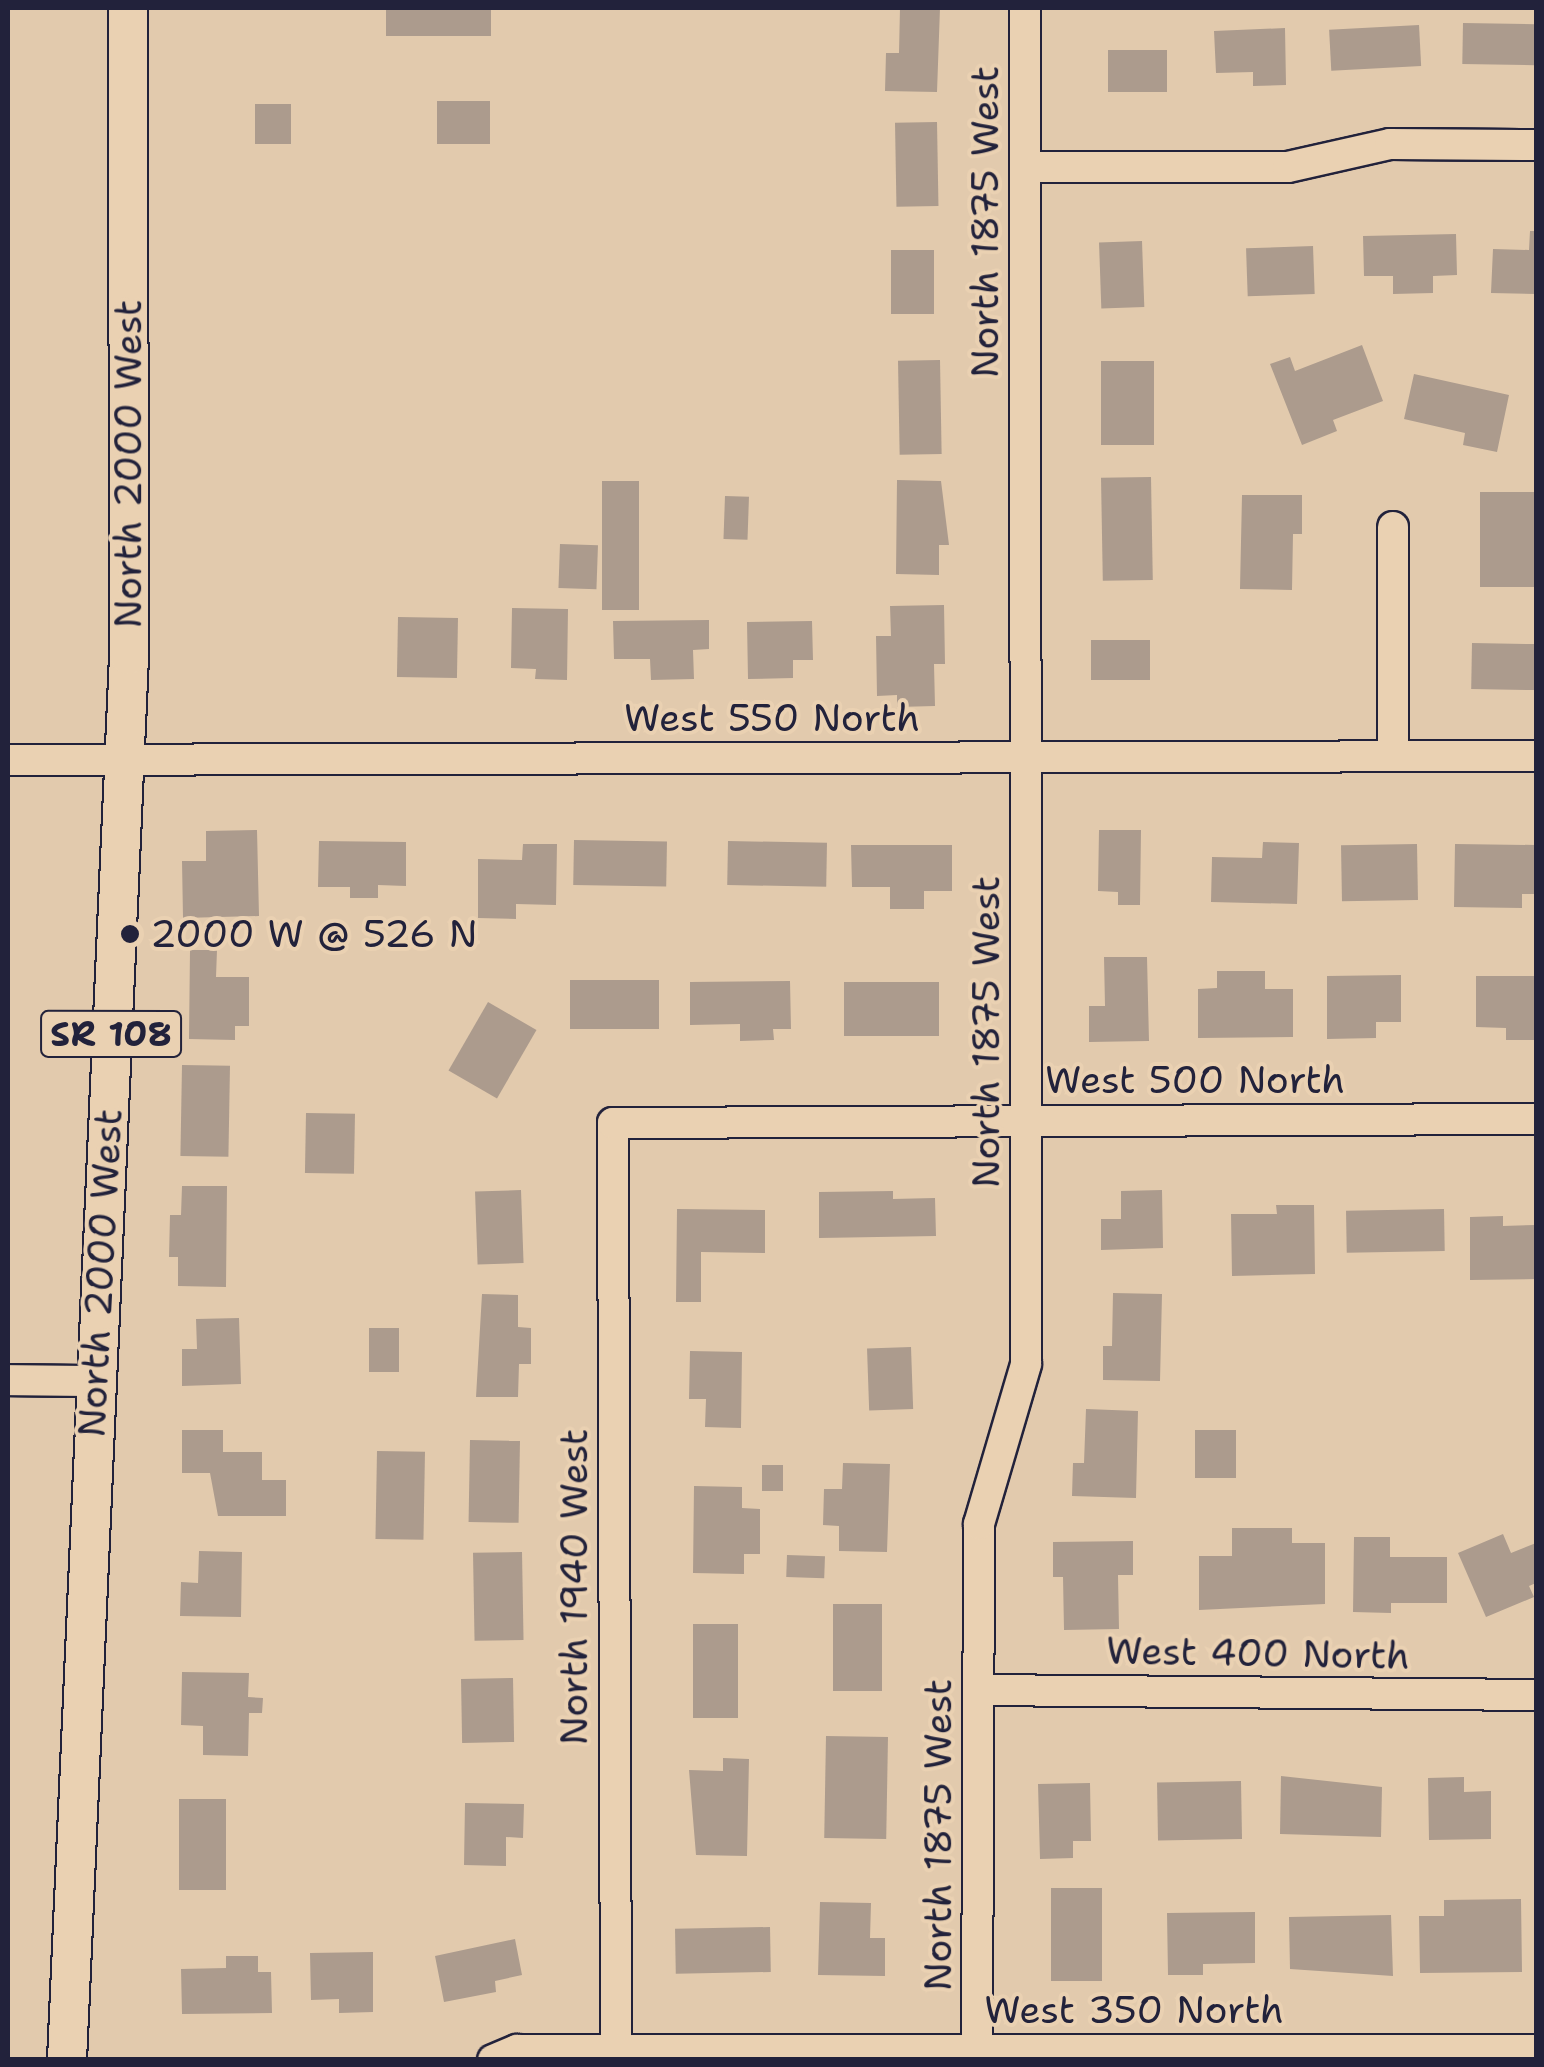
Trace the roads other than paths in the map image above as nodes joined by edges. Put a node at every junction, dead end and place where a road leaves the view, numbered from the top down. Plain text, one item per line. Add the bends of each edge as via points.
1 (128, 8) edge
2 (1025, 8) edge
3 (1536, 145) edge
4 (1025, 167) junction
5 (1393, 527) dead end
6 (1026, 756) junction
7 (1393, 756) junction
8 (1536, 756) edge
9 (8, 760) edge
10 (123, 762) junction
11 (1536, 1119) edge
12 (1026, 1121) junction
13 (613, 1123) joint
14 (8, 1380) edge
15 (94, 1381) junction
16 (978, 1690) junction
17 (1536, 1696) edge
18 (616, 2050) junction
19 (977, 2050) junction
20 (1536, 2050) edge
21 (68, 2060) edge
22 (493, 2060) edge

1 - 10 main road, North 2000 West / SR 108 via 129,655
2 - 4 street, North 1875 West
3 - 4 street via 1390,144 1288,167
4 - 6 street, North 1875 West
5 - 7 street
6 - 7 street, West 550 North
6 - 10 street, West 550 North
6 - 12 street, North 1875 West
7 - 8 street, West 550 North
9 - 10 street, West 550 North
10 - 15 main road, North 2000 West / SR 108
11 - 12 street, West 500 North
12 - 13 street, West 500 North
12 - 16 street, North 1875 West via 1026,1364 979,1524
13 - 18 street, North 1940 West
14 - 15 street
15 - 21 main road, North 2000 West / SR 108
16 - 17 street, West 400 North
16 - 19 street, North 1875 West
18 - 19 street, West 350 North
18 - 22 street, West 350 North via 517,2050
19 - 20 street, West 350 North

